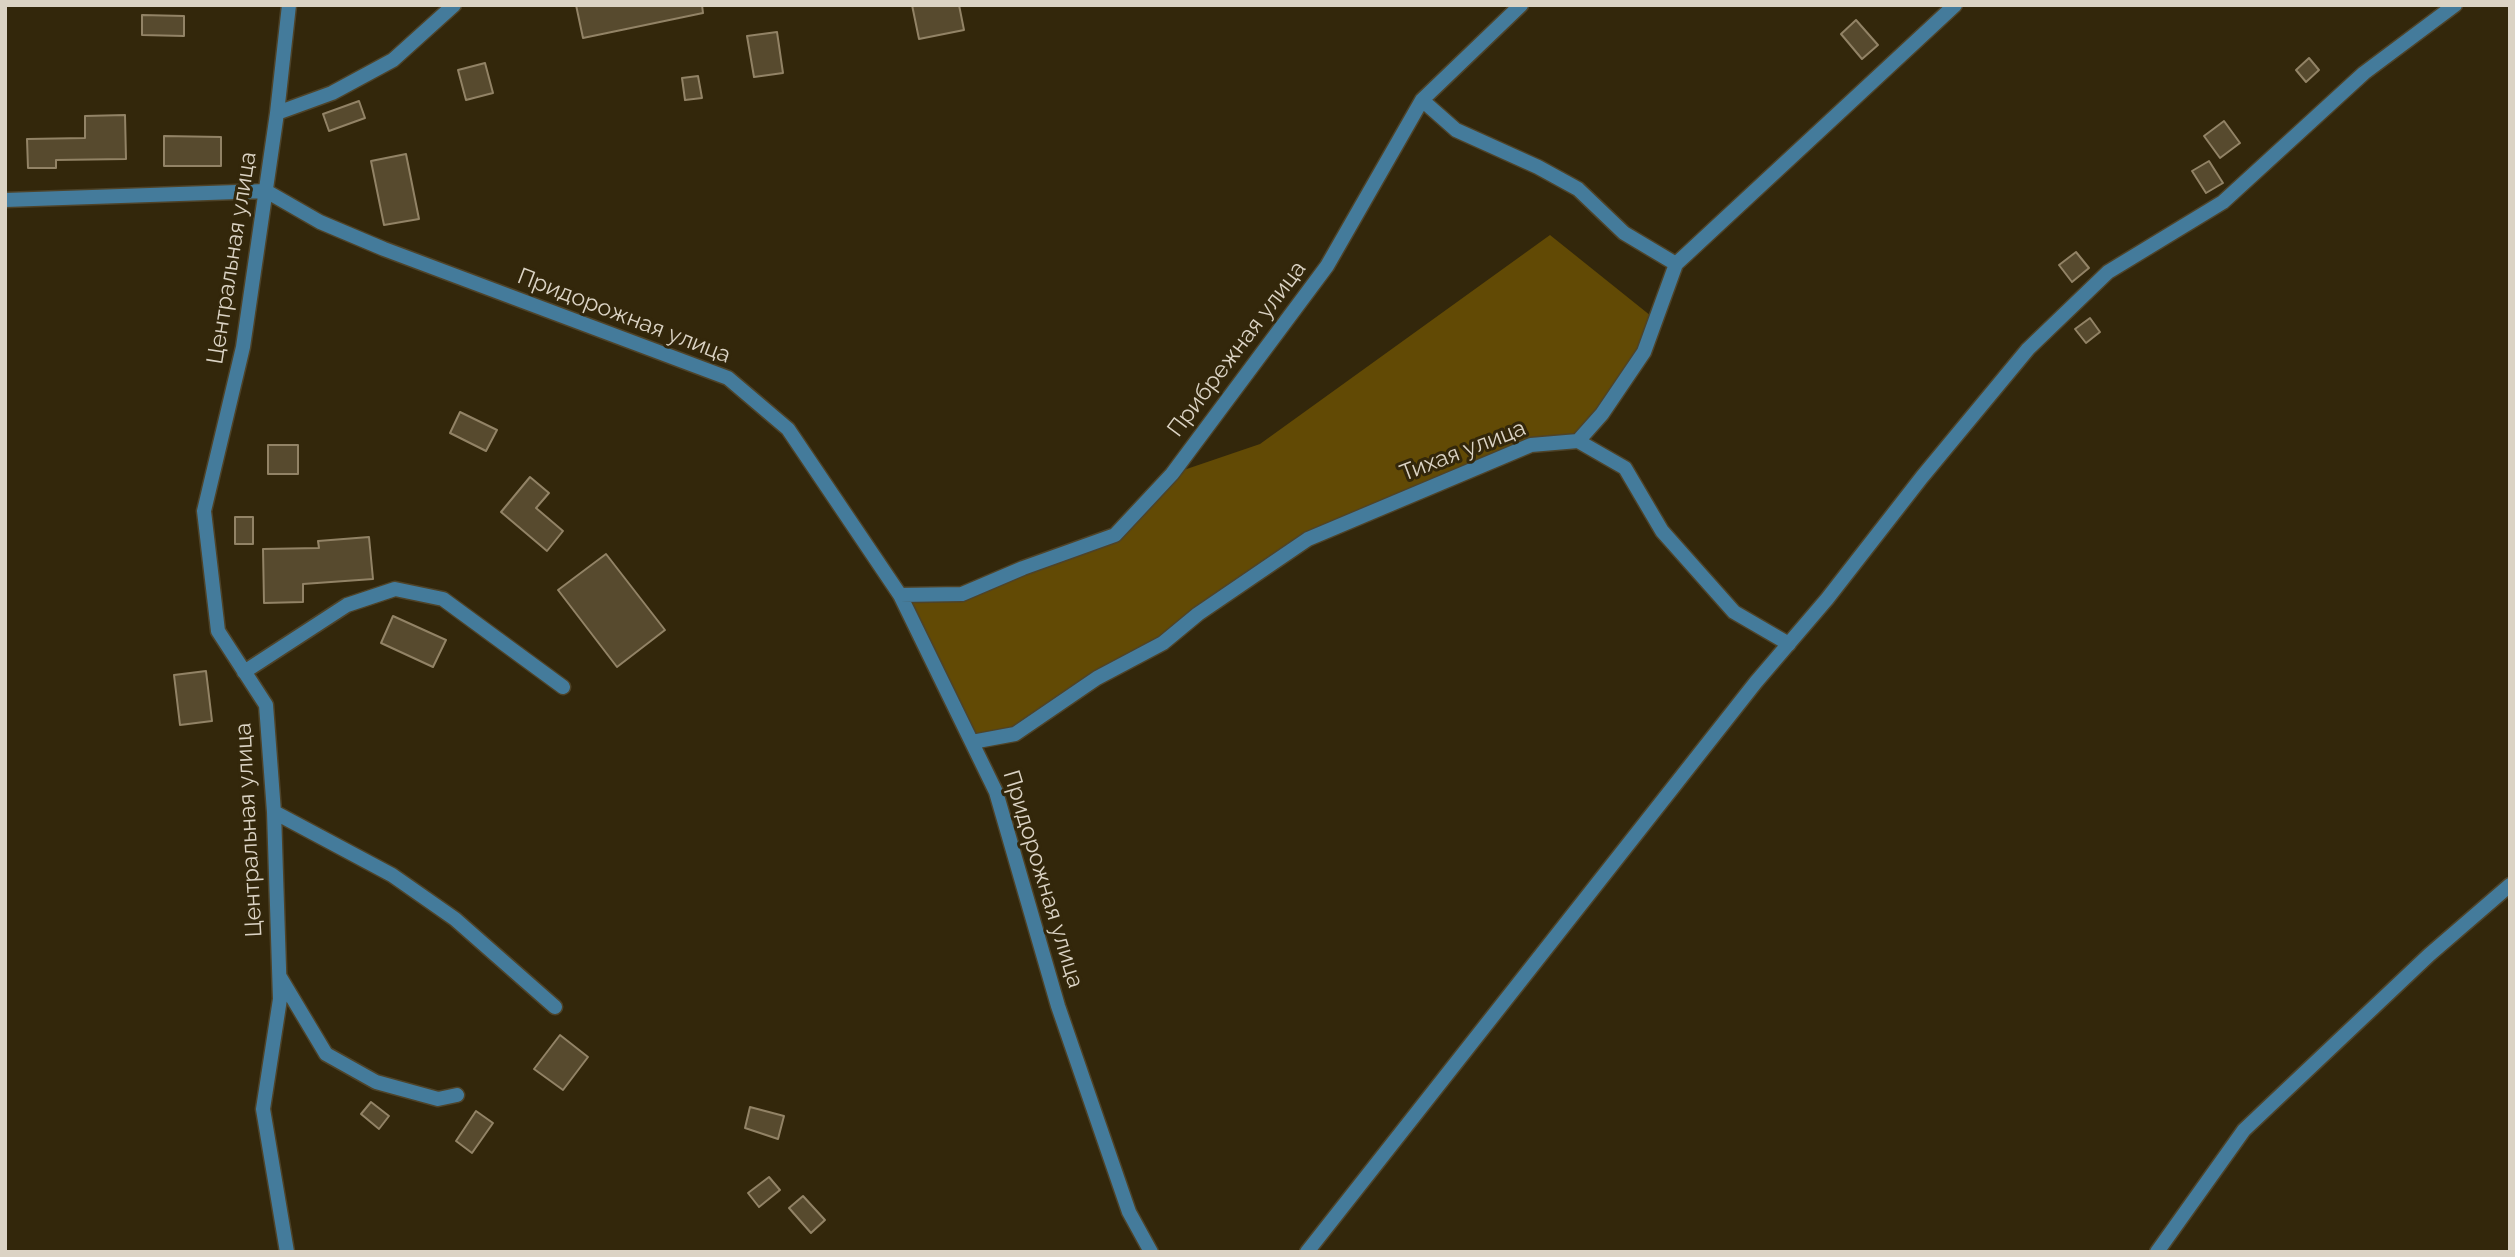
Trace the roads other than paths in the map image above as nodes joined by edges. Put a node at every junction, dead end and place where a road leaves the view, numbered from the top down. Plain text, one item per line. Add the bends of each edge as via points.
1 (289, 5) edge
2 (454, 5) edge
3 (1521, 5) edge
4 (1955, 5) edge
5 (2455, 5) edge
6 (1422, 100) junction
7 (277, 113) junction
8 (266, 191) junction
9 (5, 200) edge
10 (1676, 264) junction
11 (1578, 441) junction
12 (900, 595) junction
13 (1789, 644) junction
14 (244, 672) junction
15 (563, 687) dead end
16 (972, 742) junction
17 (274, 812) junction
18 (2510, 885) edge
19 (279, 975) junction
20 (555, 1007) dead end
21 (457, 1095) dead end
22 (287, 1252) edge
23 (1152, 1252) edge
24 (1307, 1252) edge
25 (2157, 1252) edge

1 - 7 street, Центральная улица
2 - 7 street via 393,60 332,93
3 - 6 street, Прибрежная улица
4 - 10 street
5 - 13 street via 2364,73 2223,202 2108,272 2028,349
6 - 10 street via 1456,130 1578,188 1624,233
6 - 12 street, Прибрежная улица via 1327,266 1172,474 1115,535 962,594
7 - 8 street, Центральная улица
8 - 9 street
8 - 12 street, Придорожная улица via 320,222 384,249 728,378 788,429
8 - 14 street, Центральная улица via 243,347 204,511 218,631
10 - 11 street via 1644,352
11 - 13 street via 1625,468 1662,531 1734,612
11 - 16 street, Тихая улица via 1531,446 1308,539 1163,643 1097,678 1015,734
12 - 16 street, Придорожная улица
13 - 24 street
14 - 15 street via 347,605 395,589 443,599
14 - 17 street, Центральная улица via 266,705
16 - 23 street, Придорожная улица via 996,792 1058,1006 1129,1212
17 - 19 street, Центральная улица
17 - 20 street via 392,875 434,904
18 - 25 street via 2244,1130
19 - 21 street via 326,1054 376,1082 438,1099
19 - 22 street, Центральная улица via 280,999 263,1109

